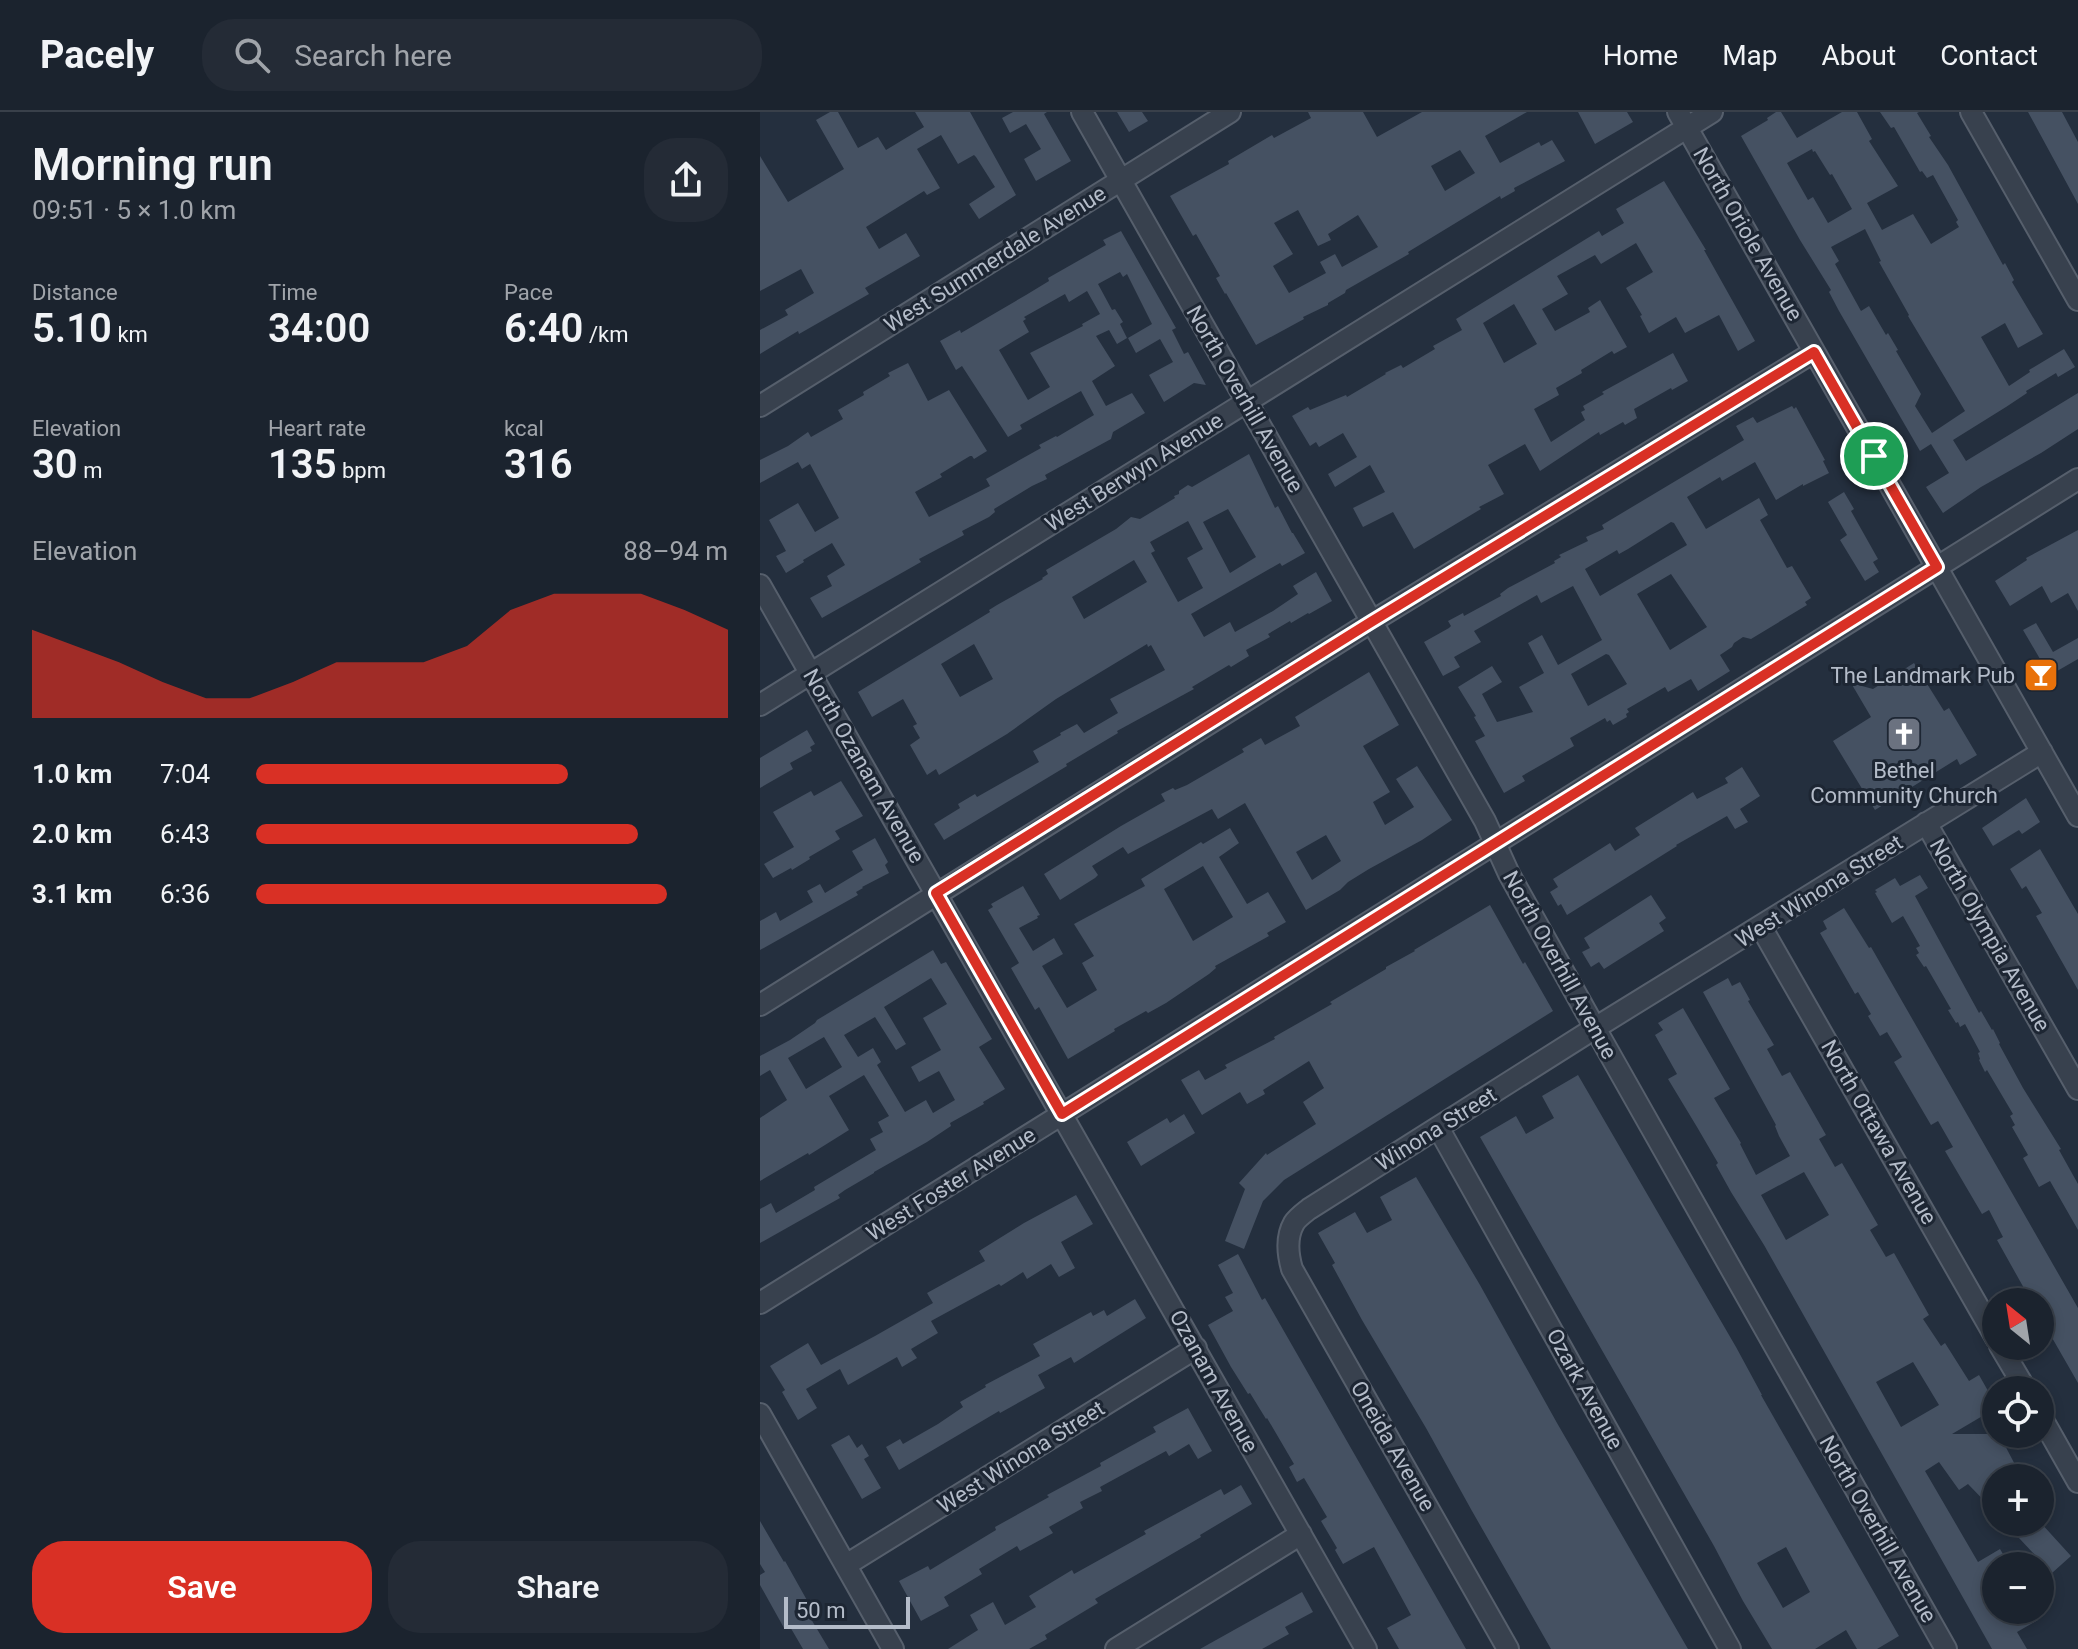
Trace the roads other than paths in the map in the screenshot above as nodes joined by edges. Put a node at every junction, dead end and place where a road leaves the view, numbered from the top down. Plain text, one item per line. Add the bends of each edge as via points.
1 (1082, 112) edge
2 (1230, 112) edge
3 (1712, 112) edge
4 (1971, 112) edge
5 (1682, 120) edge
6 (1121, 180) junction
7 (2078, 300) edge
8 (1814, 352) junction
9 (1247, 402) junction
10 (760, 406) edge
11 (2078, 479) edge
12 (1937, 567) junction
13 (760, 585) edge
14 (1371, 622) junction
15 (811, 673) junction
16 (760, 705) edge
17 (2042, 752) junction
18 (2070, 782) edge
19 (2078, 816) edge
20 (1926, 823) junction
21 (1495, 844) junction
22 (936, 893) junction
23 (1761, 927) junction
24 (760, 1005) edge
25 (1595, 1028) junction
26 (2078, 1089) edge
27 (1062, 1114) junction
28 (1439, 1129) junction
29 (1289, 1239) joint
30 (760, 1303) edge
31 (1982, 1314) edge
32 (1196, 1348) junction
33 (760, 1414) edge
34 (2054, 1440) edge
35 (2078, 1482) edge
36 (1301, 1534) junction
37 (846, 1565) junction
38 (1943, 1648) edge
39 (893, 1649) edge
40 (1116, 1649) edge
41 (1366, 1649) edge
42 (1508, 1649) edge
43 (1730, 1649) edge

1 - 6 street, North Overhill Avenue
2 - 6 street, West Summerdale Avenue
3 - 5 street, West Berwyn Avenue
4 - 7 street
5 - 8 street, North Oriole Avenue
5 - 9 street, West Berwyn Avenue
6 - 9 street, North Overhill Avenue
6 - 10 street, West Summerdale Avenue
8 - 12 street, North Oriole Avenue
8 - 14 street
9 - 14 street, North Overhill Avenue
9 - 15 street, West Berwyn Avenue
11 - 12 street, West Foster Avenue
12 - 17 street, North Oriole Avenue
12 - 21 street, West Foster Avenue
13 - 15 street, North Ozanam Avenue
14 - 21 street, North Overhill Avenue
14 - 22 street
15 - 16 street, West Berwyn Avenue
15 - 22 street, North Ozanam Avenue
17 - 18 street, North Oriole Avenue
17 - 20 street, West Winona Street
18 - 19 street, North Oriole Avenue
20 - 23 street, West Winona Street
20 - 26 street, North Olympia Avenue
21 - 25 street, North Overhill Avenue
21 - 27 street, West Foster Avenue
22 - 24 street
22 - 27 street, North Ozanam Avenue
23 - 25 street, West Winona Street
23 - 31 street, North Ottawa Avenue
25 - 28 street, Winona Street
25 - 38 street, North Overhill Avenue
27 - 30 street, West Foster Avenue
27 - 32 street, Ozanam Avenue
28 - 29 street, Winona Street via 1309,1209 1294,1223
28 - 43 street, Ozark Avenue
29 - 42 street, Oneida Avenue via 1292,1269
32 - 36 street, Ozanam Avenue
32 - 37 street, West Winona Street
33 - 37 street
34 - 35 street
36 - 40 street
36 - 41 street, Ozanam Avenue
37 - 39 street

